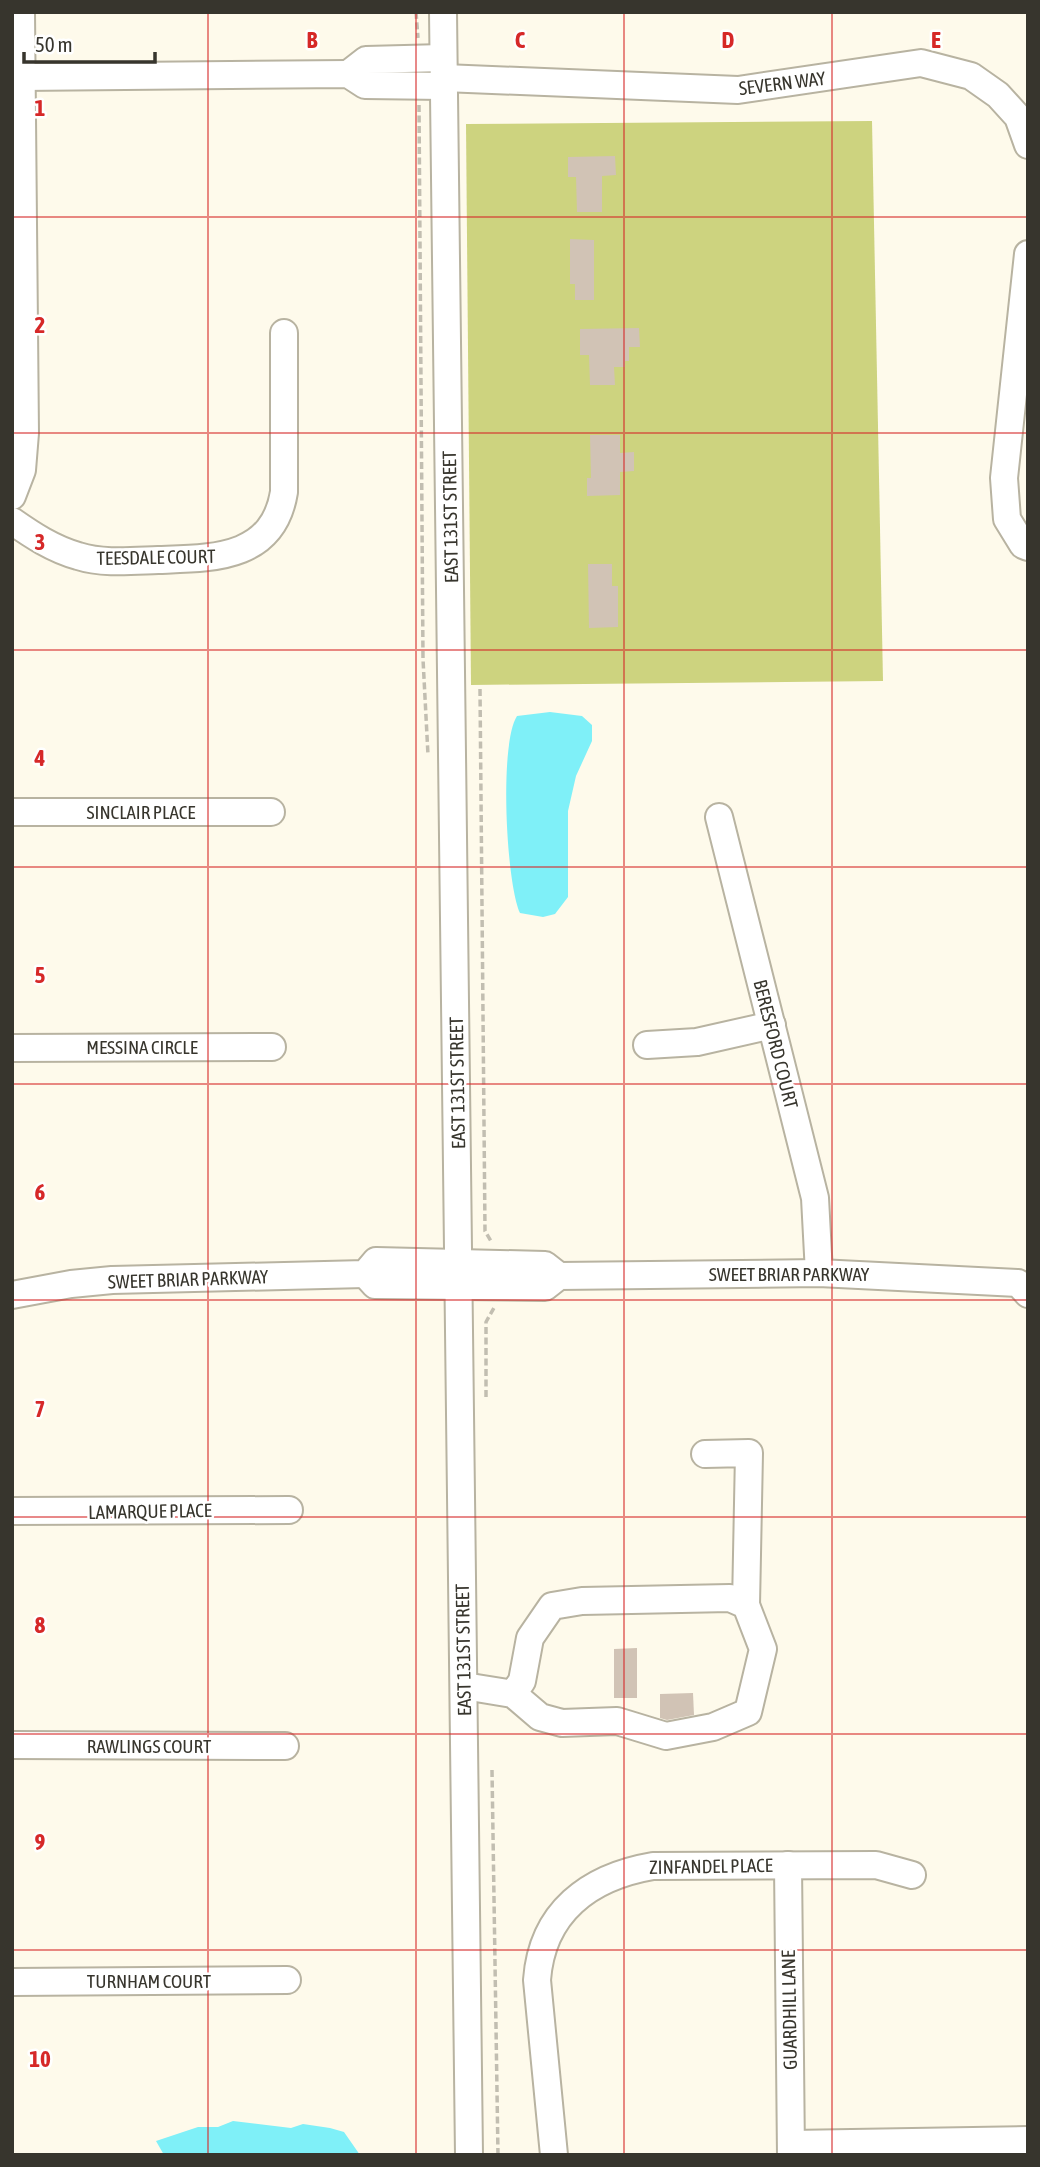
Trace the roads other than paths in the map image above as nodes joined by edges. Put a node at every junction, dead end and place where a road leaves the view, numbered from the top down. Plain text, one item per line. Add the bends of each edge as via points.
1 (21, 12) edge
2 (443, 12) edge
3 (444, 74) junction
4 (21, 77) junction
5 (1023, 114) edge
6 (1028, 145) edge
7 (1028, 254) edge
8 (284, 333) dead end
9 (12, 496) edge
10 (12, 520) edge
11 (1028, 547) edge
12 (271, 812) dead end
13 (12, 813) edge
14 (719, 817) dead end
15 (772, 1025) junction
16 (647, 1045) dead end
17 (272, 1047) dead end
18 (12, 1048) edge
19 (819, 1273) junction
20 (459, 1274) junction
21 (1024, 1283) edge
22 (12, 1294) edge
23 (705, 1454) dead end
24 (289, 1510) dead end
25 (12, 1511) edge
26 (746, 1605) junction
27 (464, 1686) junction
28 (513, 1694) junction
29 (12, 1745) edge
30 (285, 1746) dead end
31 (788, 1865) junction
32 (912, 1875) dead end
33 (287, 1980) dead end
34 (12, 1982) edge
35 (1028, 2140) edge
36 (791, 2149) edge
37 (469, 2155) edge
38 (554, 2155) edge

1 - 4 street
2 - 3 street, EAST 131ST STREET
3 - 4 street, SEVERN WAY via 366,60 348,74
3 - 5 street, SEVERN WAY via 738,90 921,63 971,76
3 - 20 street, EAST 131ST STREET
4 - 9 street via 25,433 22,470
5 - 6 street
7 - 11 street via 1004,478 1007,519
8 - 10 street, TEESDALE COURT via 284,492 277,517 256,541 239,552 215,558 94,560 56,548
12 - 13 street, SINCLAIR PLACE
14 - 15 street, BERESFORD COURT
15 - 16 street via 697,1042
15 - 19 street, BERESFORD COURT via 815,1198
17 - 18 street, MESSINA CIRCLE
19 - 20 street, SWEET BRIAR PARKWAY via 559,1276 544,1287
19 - 21 street, SWEET BRIAR PARKWAY
20 - 22 street, SWEET BRIAR PARKWAY via 376,1261 365,1274 112,1280
20 - 27 street, EAST 131ST STREET
23 - 26 street via 749,1453
24 - 25 street, LAMARQUE PLACE
26 - 28 street via 730,1598 582,1601 551,1606 530,1638 522,1681
26 - 28 street via 763,1649 757,1683 748,1712 713,1727 666,1736 617,1721 562,1723 540,1717
27 - 28 street
27 - 37 street, EAST 131ST STREET
29 - 30 street, RAWLINGS COURT
31 - 32 street, ZINFANDEL PLACE via 876,1865
31 - 36 street, GUARDHILL LANE
31 - 38 street, ZINFANDEL PLACE via 634,1869 603,1880 567,1908 544,1942 537,1980
33 - 34 street, TURNHAM COURT
35 - 36 street

